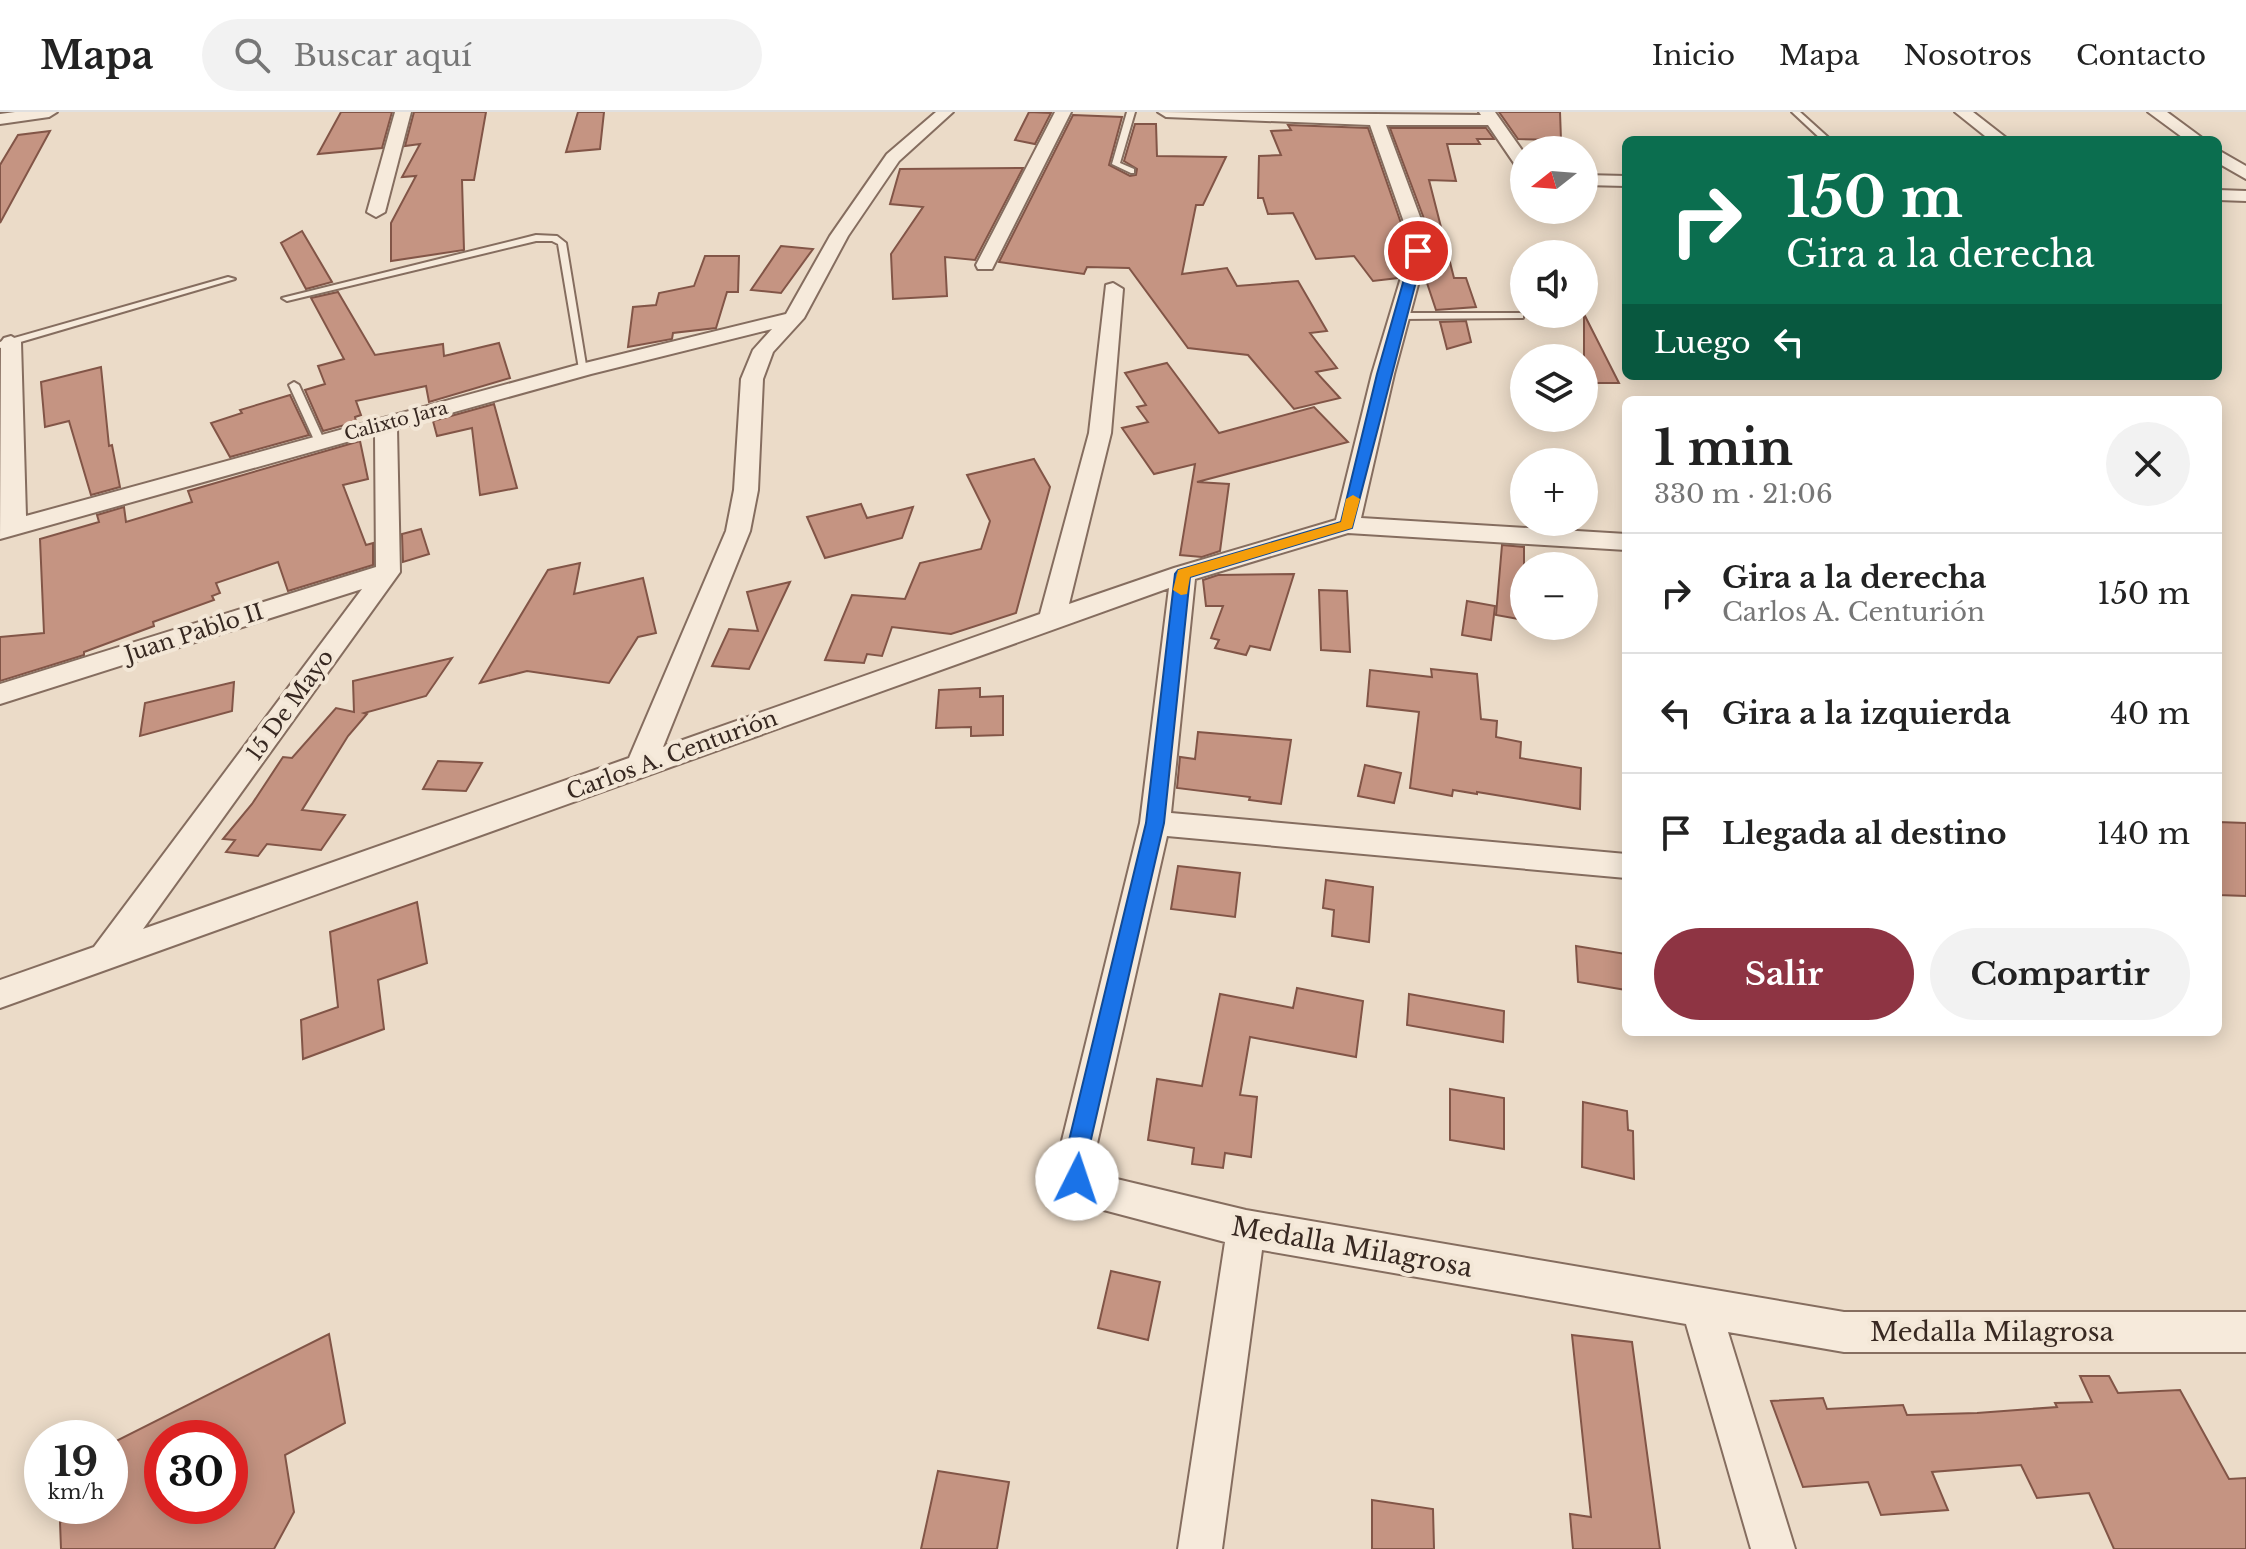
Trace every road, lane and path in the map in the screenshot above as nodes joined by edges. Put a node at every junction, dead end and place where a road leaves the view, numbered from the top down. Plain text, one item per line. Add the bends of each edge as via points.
1 (49, 112) edge
2 (403, 112) edge
3 (945, 112) edge
4 (1063, 112) edge
5 (1131, 112) edge
6 (1166, 112) edge
7 (1796, 112) edge
8 (1963, 112) edge
9 (2156, 112) edge
10 (1303, 115) edge
11 (1490, 116) edge
12 (8, 118) edge
13 (1376, 120) junction
14 (0, 133) edge
15 (1823, 136) edge
16 (1996, 136) edge
17 (2191, 136) edge
18 (1510, 145) edge
19 (2222, 158) edge
20 (1131, 171) dead end
21 (2246, 174) edge
22 (1598, 180) edge
23 (1622, 181) edge
24 (2222, 195) edge
25 (2246, 196) edge
26 (376, 212) dead end
27 (985, 265) dead end
28 (231, 279) dead end
29 (1113, 289) dead end
30 (287, 298) dead end
31 (1402, 316) junction
32 (1510, 316) edge
33 (794, 318) junction
34 (5, 343) edge
35 (584, 369) junction
36 (294, 385) dead end
37 (386, 424) junction
38 (320, 442) junction
39 (1347, 525) junction
40 (7, 529) edge
41 (1622, 542) edge
42 (388, 572) junction
43 (1183, 574) junction
44 (1052, 619) junction
45 (0, 694) edge
46 (640, 767) junction
47 (1155, 823) junction
48 (1622, 866) edge
49 (105, 957) junction
50 (0, 994) edge
51 (1246, 1229) junction
52 (1701, 1309) junction
53 (2244, 1336) edge
54 (1200, 1549) edge
55 (1773, 1549) edge

1 - 12 street
2 - 26 street
3 - 33 street via 893,158 839,236
4 - 27 street
5 - 20 lane via 1116,164
6 - 10 street
7 - 15 lane
8 - 16 street
9 - 17 street
10 - 13 street
11 - 13 street
11 - 18 street
12 - 14 street
13 - 31 street via 1414,225 1418,251
19 - 21 street
22 - 23 street
24 - 25 street
28 - 34 lane
29 - 44 street via 1100,433
30 - 35 lane via 554,238 562,243
31 - 32 lane
31 - 39 street
33 - 35 street, Calixto Jara
33 - 46 street via 756,362 738,531
34 - 40 street
35 - 37 street, Calixto Jara
36 - 38 lane
37 - 38 street, Calixto Jara
37 - 42 street
38 - 40 street, Calixto Jara
39 - 41 street
39 - 43 street, Carlos A. Centurión
42 - 45 street, Juan Pablo II
42 - 49 street, 15 De Mayo
43 - 44 street, Carlos A. Centurión
43 - 47 street, Medalla Milagrosa
44 - 46 street, Carlos A. Centurión
46 - 49 street, Carlos A. Centurión
47 - 48 street
47 - 51 street, Medalla Milagrosa via 1075,1161 1077,1179 1090,1190
49 - 50 street, Carlos A. Centurión
51 - 52 street, Medalla Milagrosa
51 - 54 street
52 - 53 street, Medalla Milagrosa via 1844,1332
52 - 55 street

